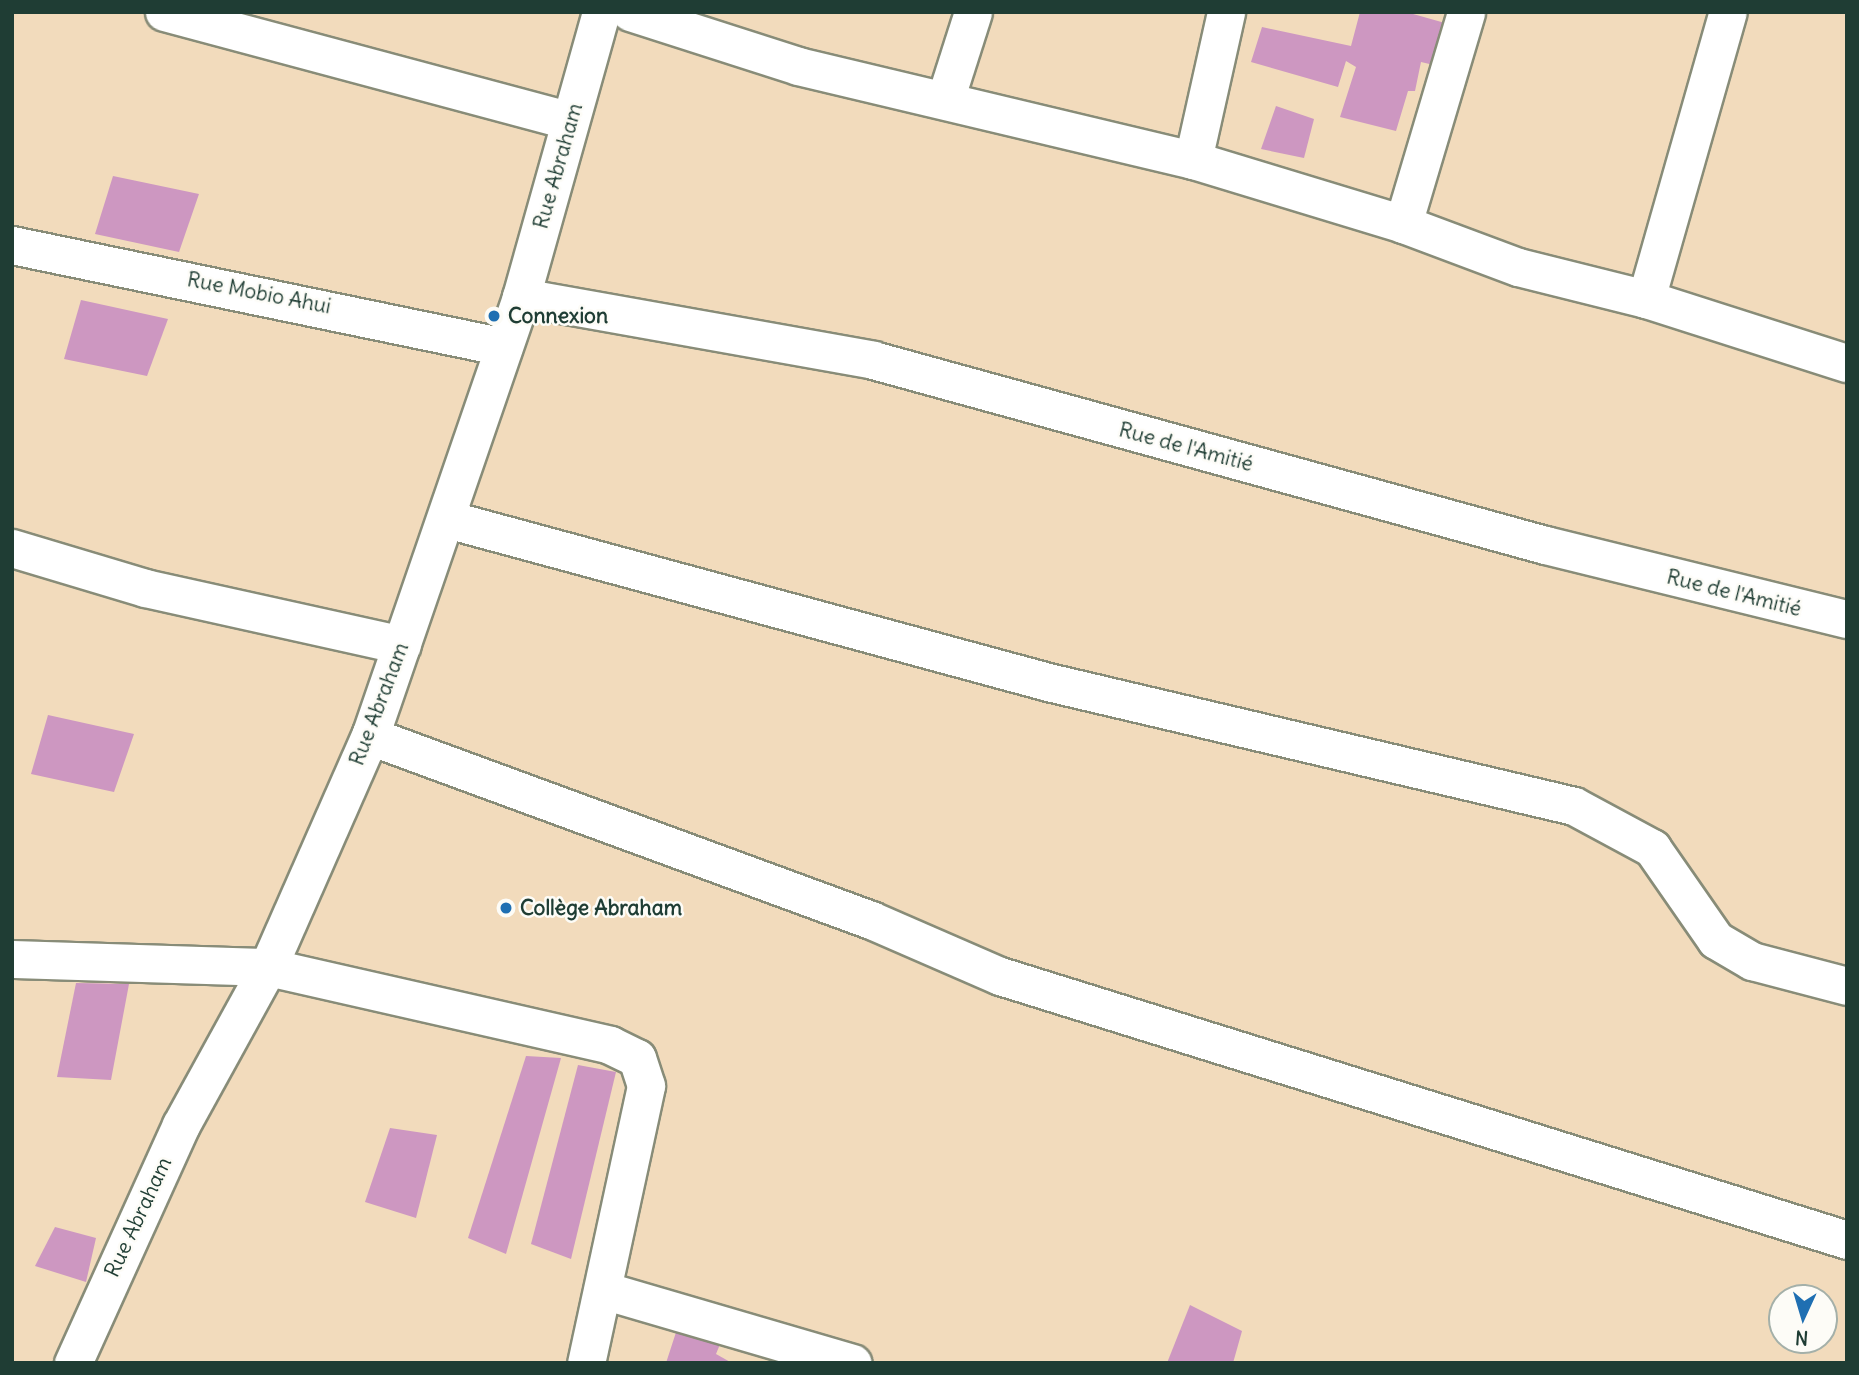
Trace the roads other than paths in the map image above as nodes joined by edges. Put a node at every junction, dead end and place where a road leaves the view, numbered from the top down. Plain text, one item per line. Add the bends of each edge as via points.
1 (164, 12) edge
2 (601, 12) edge
3 (630, 12) edge
4 (973, 12) edge
5 (1226, 12) edge
6 (1466, 12) edge
7 (1728, 12) edge
8 (945, 100) junction
9 (570, 121) junction
10 (1193, 160) junction
11 (1404, 224) junction
12 (12, 244) edge
13 (521, 298) junction
14 (1646, 299) junction
15 (504, 347) junction
16 (1847, 363) edge
17 (447, 519) junction
18 (12, 548) edge
19 (1847, 619) edge
20 (402, 645) junction
21 (370, 736) junction
22 (12, 959) edge
23 (268, 967) junction
24 (1847, 986) edge
25 (1847, 1240) edge
26 (606, 1291) junction
27 (74, 1363) edge
28 (586, 1363) edge
29 (853, 1363) edge

1 - 9 street
2 - 9 street, Rue Abraham
3 - 8 street via 798,66
4 - 8 street
5 - 10 street
6 - 11 street
7 - 14 street
8 - 10 street
9 - 13 street, Rue Abraham
10 - 11 street
11 - 14 street via 1518,267
12 - 15 street, Rue Mobio Ahui
13 - 15 street, Rue Abraham
13 - 19 street, Rue de l'Amitié via 873,360 1558,548
14 - 16 street
15 - 17 street, Rue Abraham
17 - 20 street, Rue Abraham
17 - 24 street via 1048,682 1574,806 1652,848 1716,940 1752,961
18 - 20 street via 145,588
20 - 21 street, Rue Abraham
21 - 23 street, Rue Abraham
21 - 25 street via 871,920 1000,976
22 - 23 street
23 - 26 street via 610,1045 637,1058 646,1086
23 - 27 street, Rue Abraham via 181,1125
26 - 28 street
26 - 29 street

